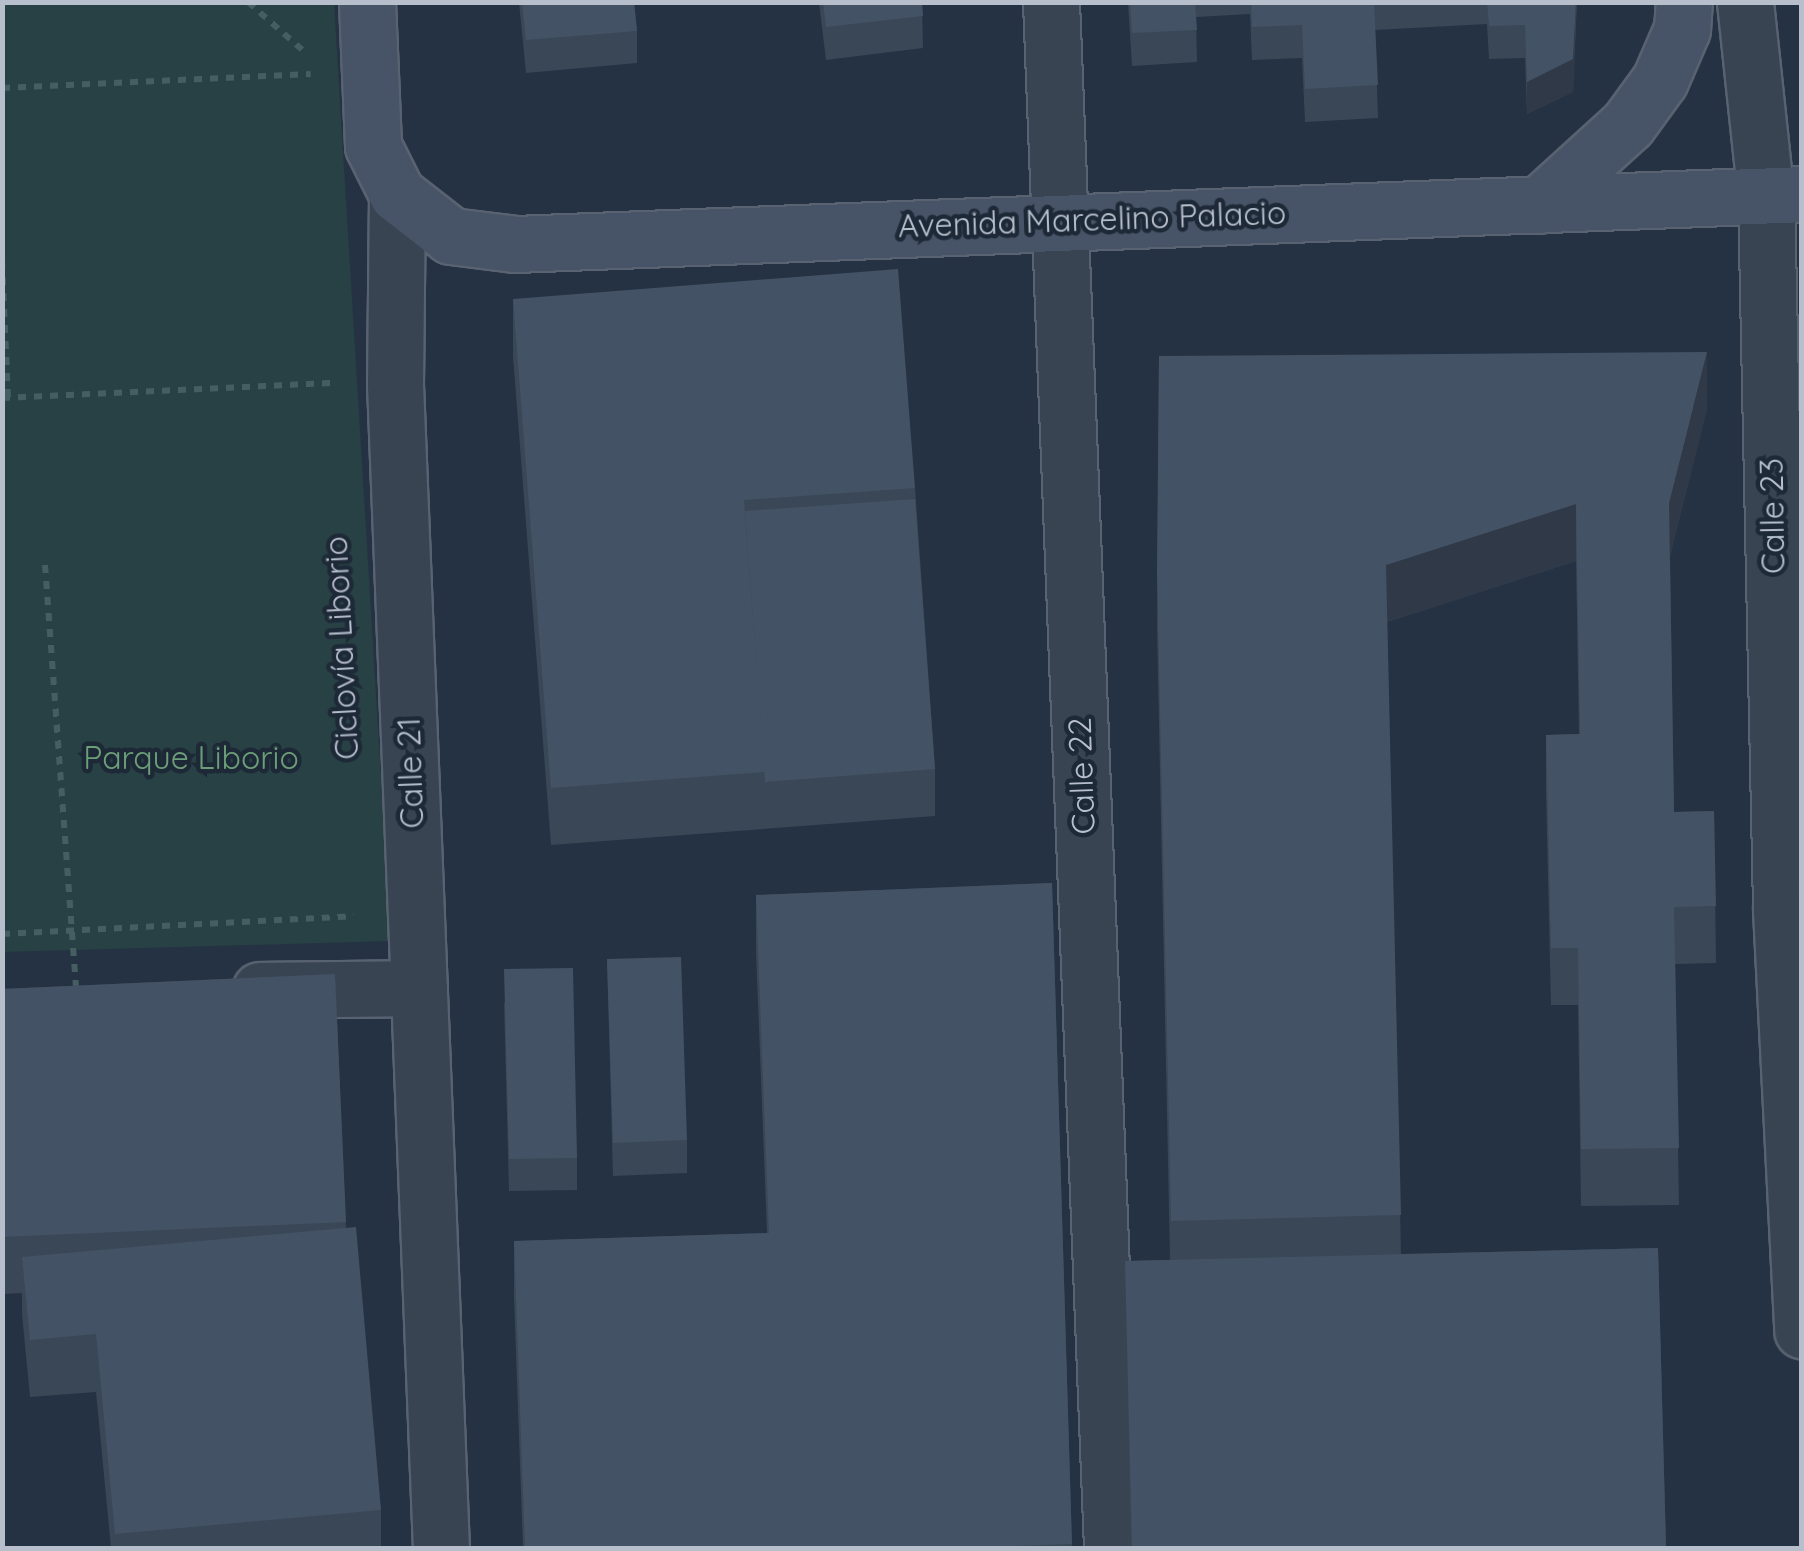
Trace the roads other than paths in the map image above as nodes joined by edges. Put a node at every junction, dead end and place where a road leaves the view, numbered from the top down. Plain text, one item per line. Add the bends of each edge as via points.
1 (367, 2) edge
2 (1050, 2) edge
3 (1684, 2) edge
4 (1746, 2) edge
5 (397, 194) junction
6 (1784, 195) edge
7 (1539, 205) junction
8 (1059, 218) junction
9 (1791, 910) edge
10 (418, 988) junction
11 (209, 991) edge
12 (1802, 1330) edge
13 (441, 1548) edge
14 (1112, 1548) edge

1 - 5 main road, Calle 21 via 353,80 373,146
2 - 8 street, Calle 22
3 - 7 main road via 1682,29 1660,80 1628,124
4 - 6 street, Calle 23
5 - 8 main road, Avenida Marcelino Palacio via 451,236 515,244
5 - 10 street, Calle 21 via 395,384
6 - 7 main road, Avenida Marcelino Palacio
6 - 9 street, Calle 23
7 - 8 main road, Avenida Marcelino Palacio
8 - 14 street, Calle 22
9 - 12 street, Calle 23
10 - 11 street
10 - 13 street, Calle 21

